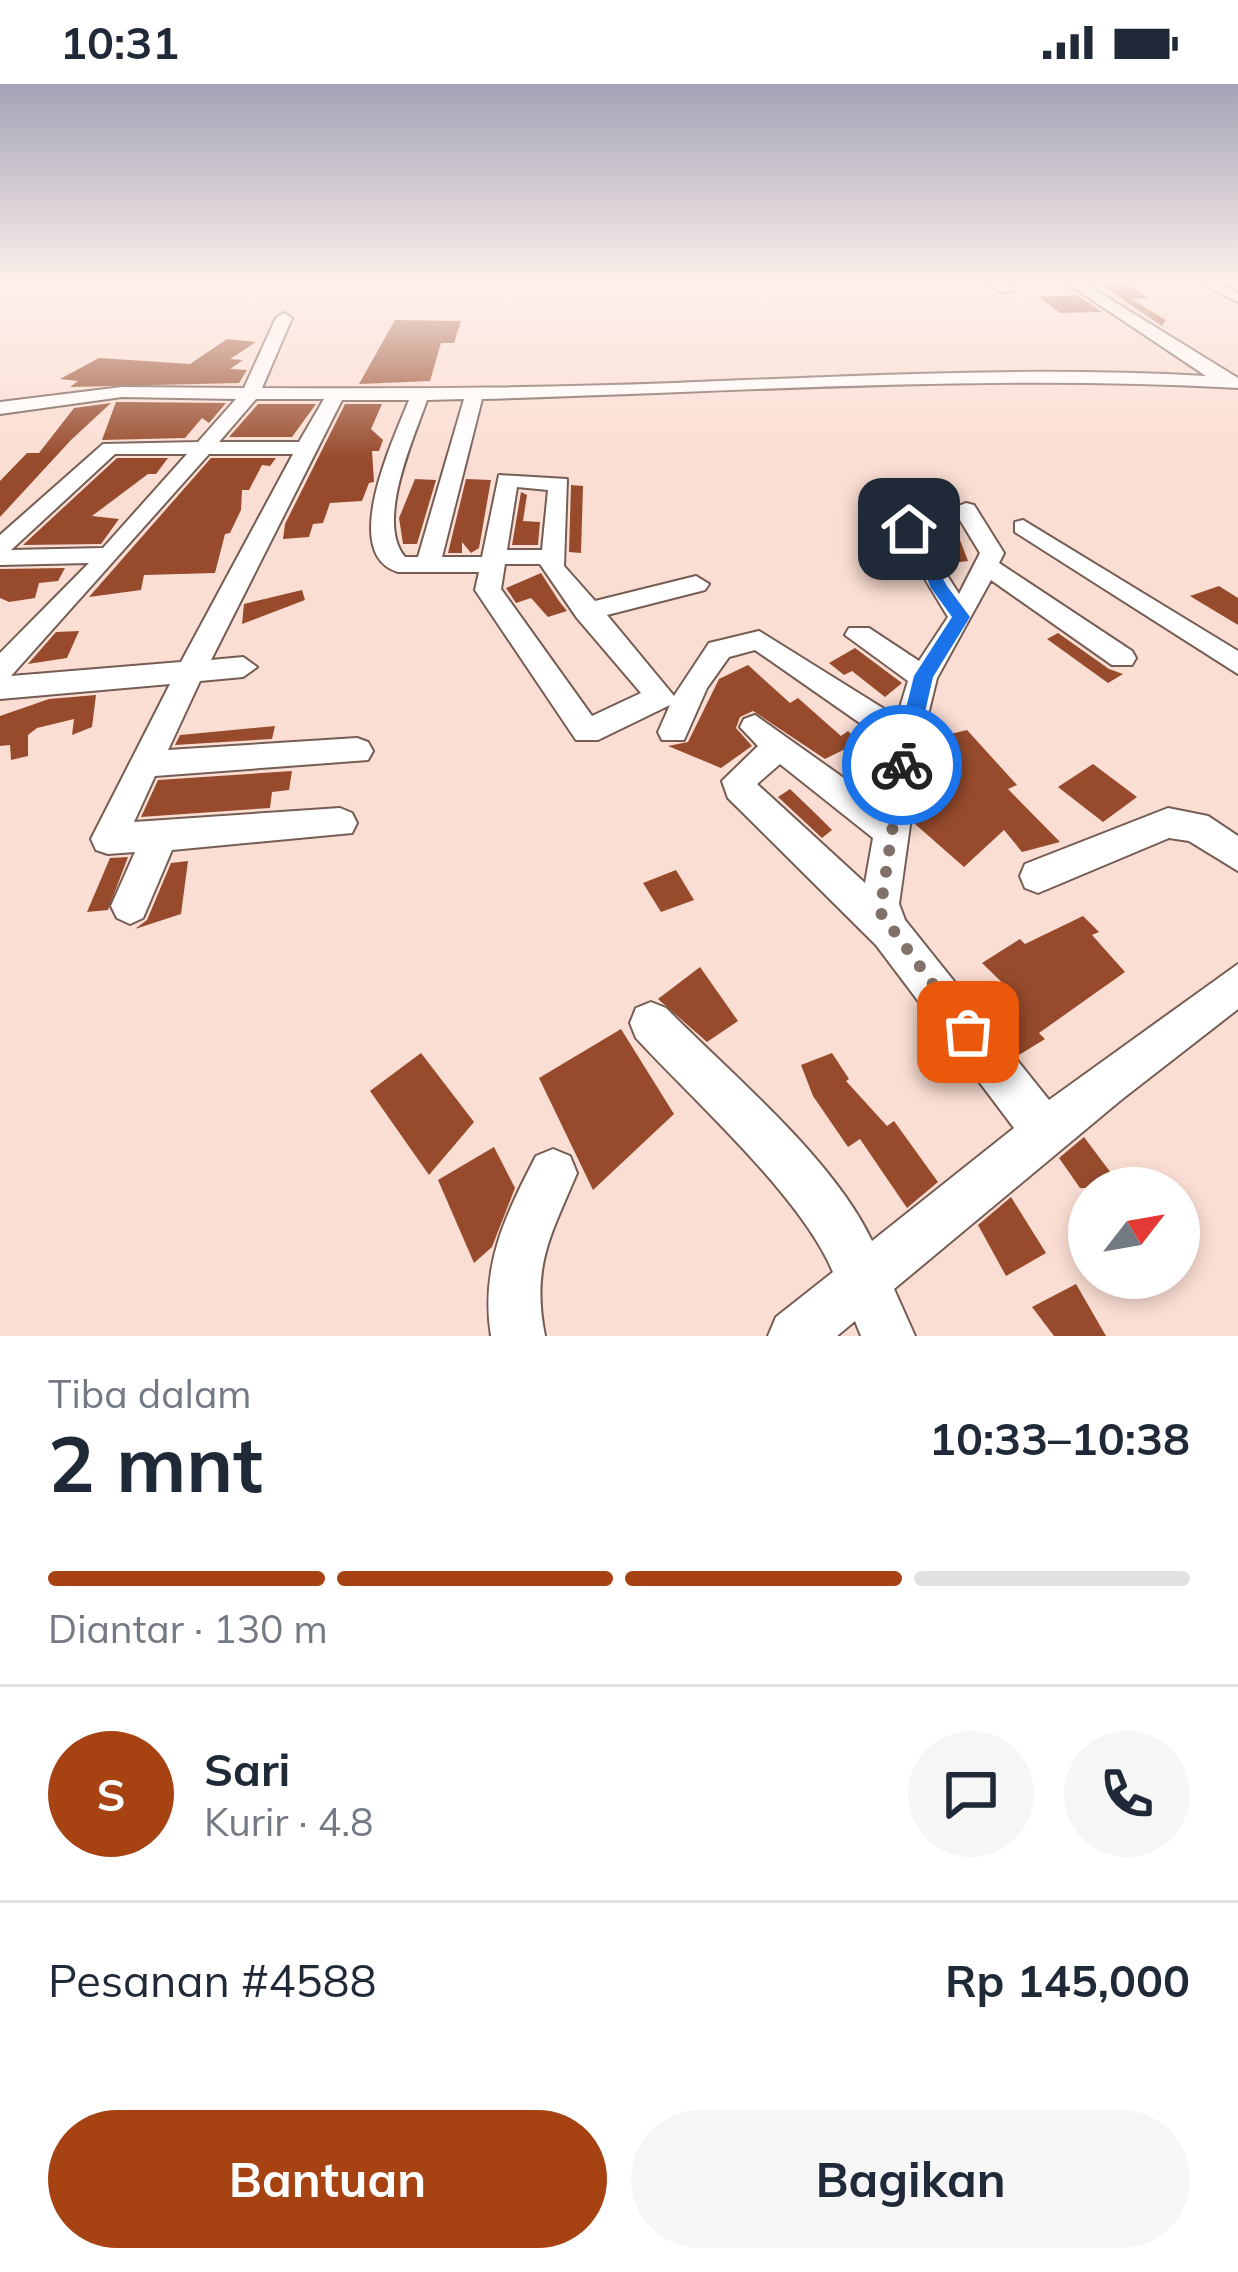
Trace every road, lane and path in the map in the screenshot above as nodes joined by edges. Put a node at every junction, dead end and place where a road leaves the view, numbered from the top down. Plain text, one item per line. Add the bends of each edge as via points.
1 (274, 341) edge
2 (1167, 341) edge
3 (1234, 384) edge
4 (251, 393) junction
5 (474, 394) junction
6 (335, 395) junction
7 (420, 395) junction
8 (0, 408) edge
9 (206, 447) junction
10 (302, 448) junction
11 (1023, 526) dead end
12 (0, 548) edge
13 (110, 555) junction
14 (552, 557) junction
15 (0, 558) edge
16 (493, 561) junction
17 (428, 565) junction
18 (987, 566) junction
19 (696, 584) dead end
20 (586, 612) junction
21 (961, 617) junction
22 (859, 634) dead end
23 (1121, 658) dead end
24 (1238, 664) edge
25 (243, 667) dead end
26 (0, 670) edge
27 (191, 672) junction
28 (923, 676) junction
29 (0, 688) edge
30 (673, 732) dead end
31 (906, 739) junction
32 (357, 751) dead end
33 (143, 764) junction
34 (340, 823) dead end
35 (892, 833) junction
36 (160, 836) junction
37 (1238, 854) edge
38 (1038, 876) dead end
39 (130, 906) dead end
40 (890, 932) junction
41 (1238, 984) edge
42 (651, 1023) dead end
43 (1046, 1132) junction
44 (554, 1173) dead end
45 (867, 1280) junction
46 (518, 1336) edge
47 (795, 1336) edge
48 (888, 1336) edge

1 - 4 street
2 - 3 street
3 - 5 street via 897,376
4 - 6 street
4 - 8 street via 122,392
4 - 9 street
5 - 7 street
5 - 17 street
6 - 7 street
6 - 10 street
7 - 17 street via 381,520 392,562
9 - 10 street
9 - 12 street via 110,448
9 - 13 street
10 - 27 street
11 - 24 street
13 - 15 street
13 - 26 street
14 - 16 street
14 - 16 street via 559,484 507,480
14 - 20 street via 556,575
16 - 17 street
16 - 20 street via 488,590 586,732 659,697
18 - 21 street
18 - 21 street via 992,553 966,511 909,529
18 - 23 street
19 - 20 street
21 - 28 street
22 - 28 street
25 - 27 street
27 - 29 street
27 - 33 street
28 - 31 street
30 - 31 street via 719,650 759,640
31 - 35 street
32 - 33 street
33 - 36 street via 109,839
34 - 36 street
35 - 40 street via 880,904
35 - 40 street via 768,736 738,781
36 - 39 street
37 - 38 street via 1196,827 1168,823
40 - 43 street
41 - 43 street
42 - 45 street via 812,1192
43 - 45 street
44 - 46 street via 516,1246 510,1274
45 - 47 street
45 - 48 street

